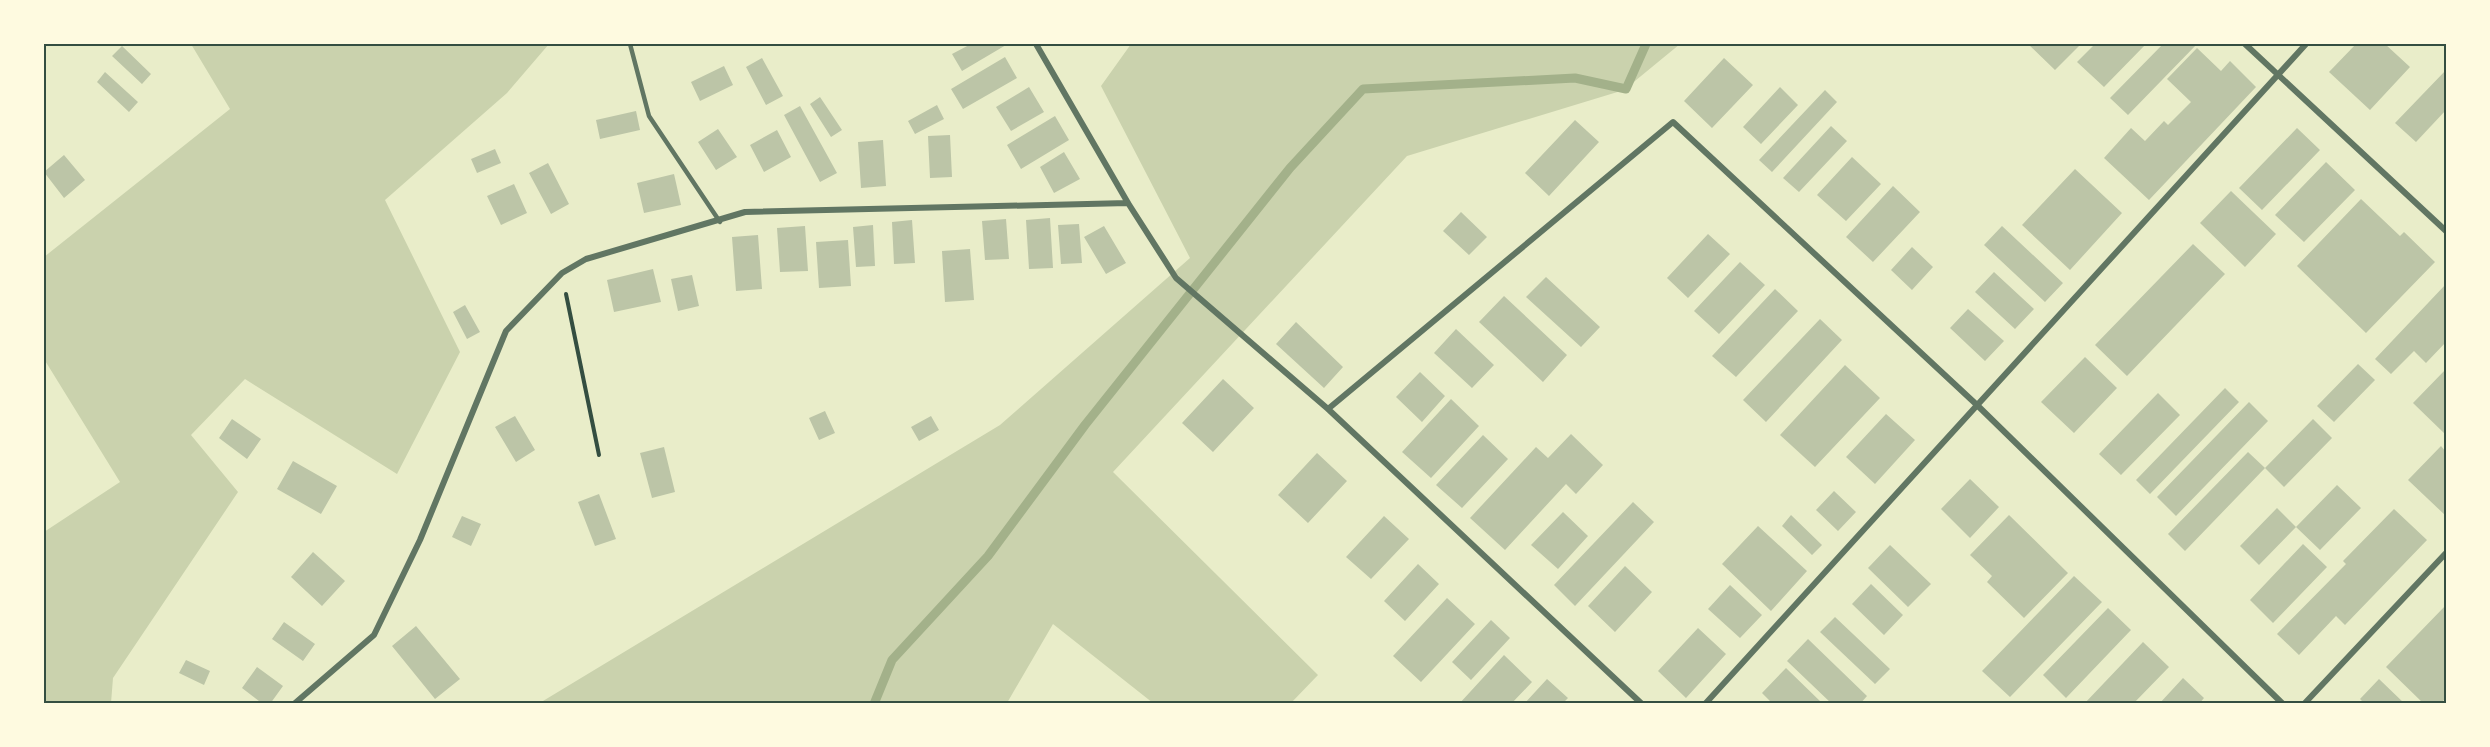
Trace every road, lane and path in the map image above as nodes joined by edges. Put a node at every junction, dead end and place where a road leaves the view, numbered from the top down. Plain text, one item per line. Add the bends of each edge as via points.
1 (630, 44) edge
2 (1036, 44) edge
3 (2245, 44) edge
4 (2306, 44) edge
5 (2278, 74) junction
6 (1128, 203) junction
7 (720, 222) junction
8 (2446, 231) edge
9 (562, 273) junction
10 (1977, 405) junction
11 (1328, 409) junction
12 (599, 455) dead end
13 (2446, 553) edge
14 (294, 704) edge
15 (1642, 704) edge
16 (1705, 704) edge
17 (2283, 704) edge
18 (2304, 704) edge

1 - 7 lane via 650,116
2 - 6 street
3 - 5 street
4 - 5 street
5 - 8 street
5 - 10 street
6 - 7 street via 745,212
6 - 11 street via 1176,278
7 - 9 street via 586,259
9 - 12 path
9 - 14 street via 506,331 420,540 374,634
10 - 11 street via 1673,122
10 - 16 street
10 - 17 street
11 - 15 street
13 - 18 street

